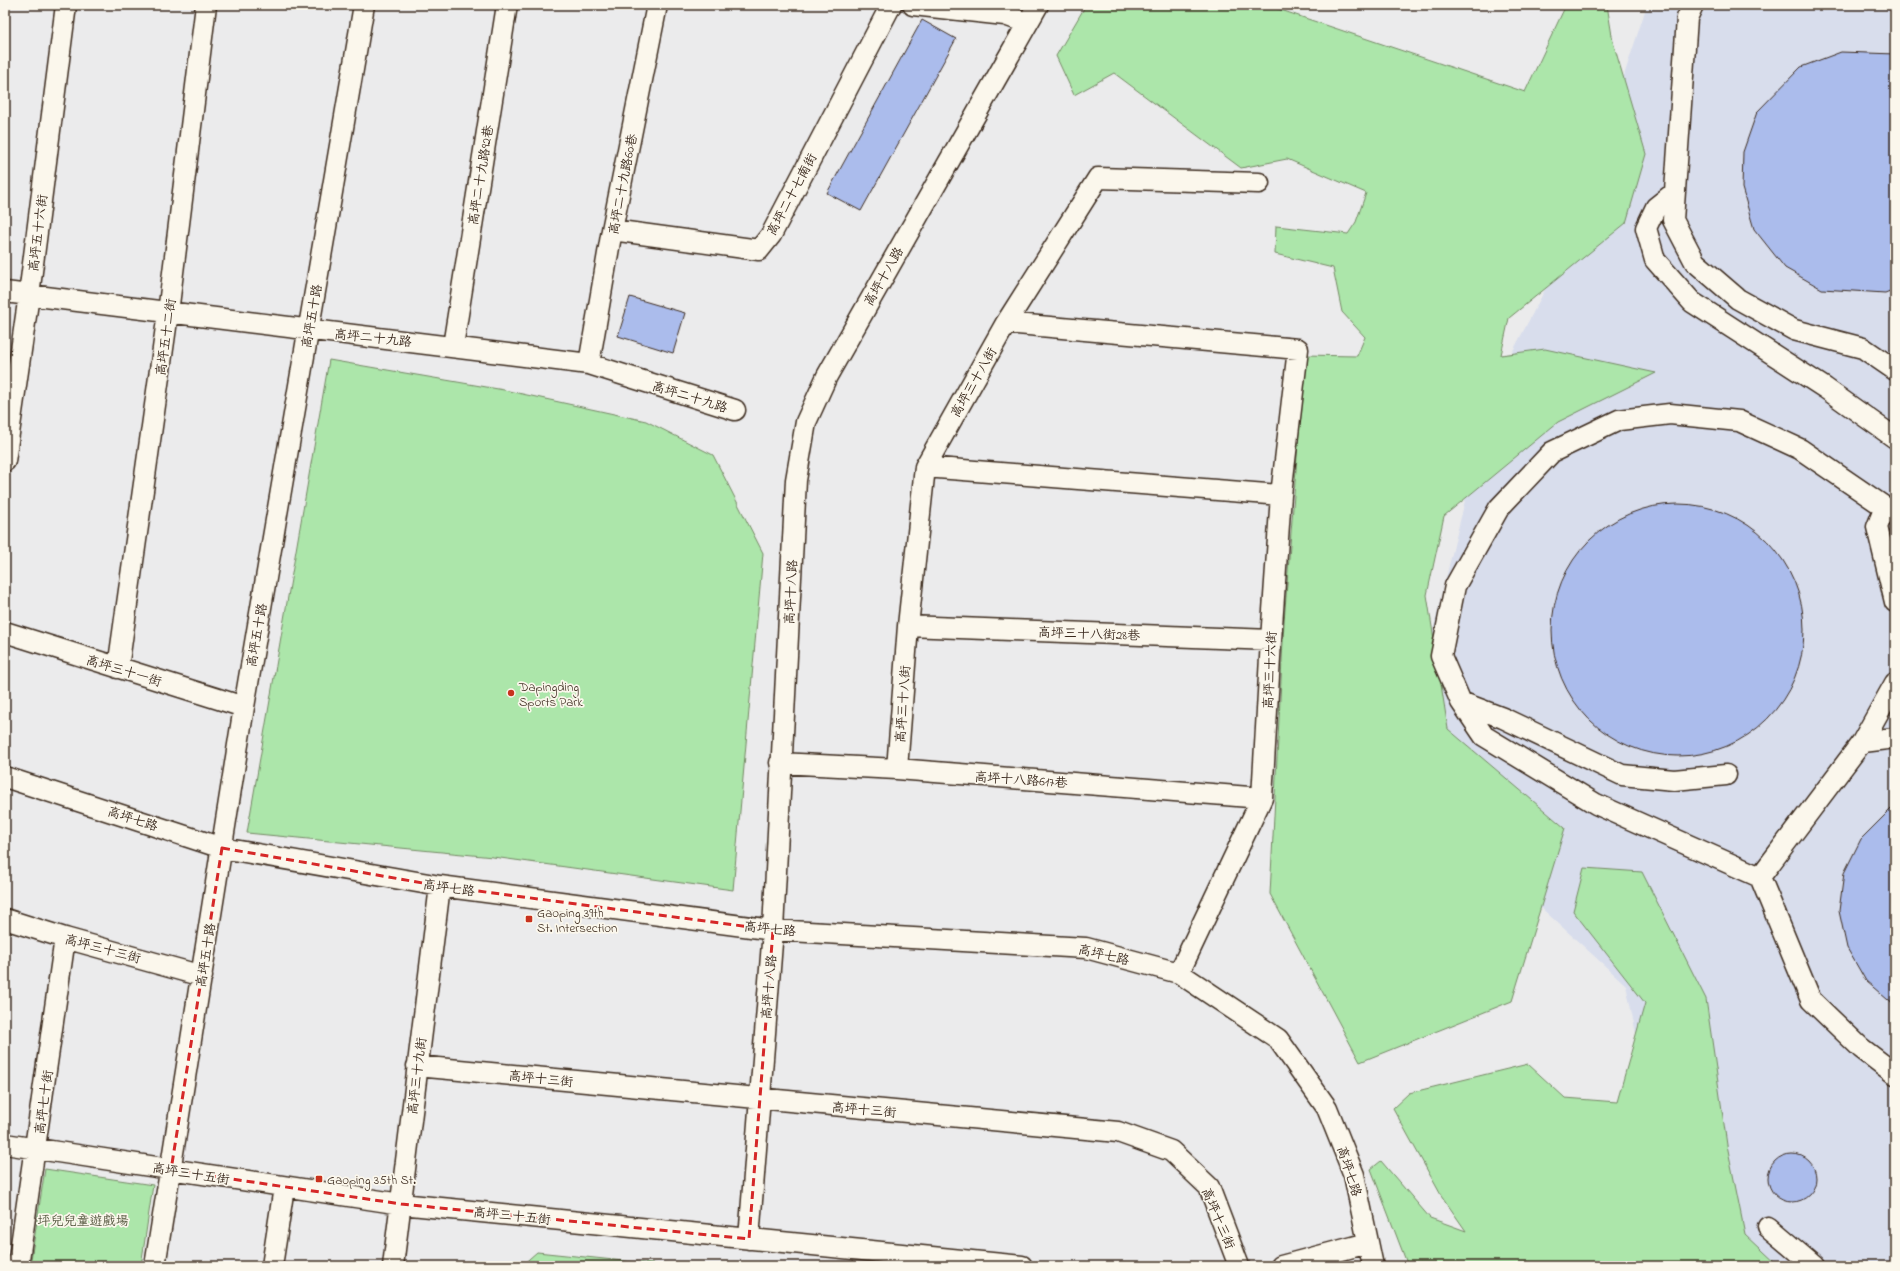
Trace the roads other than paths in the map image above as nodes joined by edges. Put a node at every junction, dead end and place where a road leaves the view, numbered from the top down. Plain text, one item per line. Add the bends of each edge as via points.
1 (66, 5) edge
2 (206, 5) edge
3 (364, 5) edge
4 (507, 5) edge
5 (657, 5) edge
6 (891, 5) edge
7 (913, 5) edge
8 (1038, 5) edge
9 (1693, 5) edge
10 (1027, 23) junction
11 (1259, 183) dead end
12 (1675, 192) junction
13 (612, 230) junction
14 (5, 292) edge
15 (29, 296) junction
16 (168, 313) junction
17 (1006, 323) junction
18 (308, 329) junction
19 (452, 346) junction
20 (588, 364) junction
21 (1895, 370) edge
22 (735, 410) dead end
23 (1895, 438) edge
24 (5, 461) edge
25 (925, 466) junction
26 (1281, 495) junction
27 (1890, 511) edge
28 (1895, 602) edge
29 (908, 626) junction
30 (5, 632) edge
31 (1271, 640) junction
32 (118, 668) junction
33 (1895, 683) edge
34 (1461, 702) junction
35 (244, 707) junction
36 (1895, 738) edge
37 (1862, 742) junction
38 (780, 763) junction
39 (897, 769) junction
40 (1726, 775) dead end
41 (5, 777) edge
42 (1262, 798) junction
43 (222, 848) junction
44 (1760, 877) junction
45 (440, 886) junction
46 (5, 919) edge
47 (773, 930) junction
48 (65, 938) junction
49 (1179, 973) junction
50 (202, 976) junction
51 (418, 1066) junction
52 (1895, 1074) edge
53 (759, 1100) junction
54 (5, 1144) edge
55 (36, 1150) junction
56 (171, 1170) junction
57 (284, 1187) junction
58 (401, 1204) junction
59 (1768, 1227) dead end
60 (749, 1239) junction
61 (1368, 1244) junction
62 (18, 1266) edge
63 (155, 1266) edge
64 (272, 1266) edge
65 (393, 1266) edge
66 (1022, 1266) edge
67 (1239, 1266) edge
68 (1281, 1266) edge
69 (1373, 1266) edge
70 (1814, 1266) edge

1 - 15 street, 高坪五十六街
2 - 16 street, 高坪五十二街
3 - 18 street, 高坪五十路
4 - 19 street, 高坪二十九路92巷
5 - 13 street, 高坪二十九路60巷
6 - 13 street, 高坪二十七南街 via 771,235 759,250
7 - 10 street via 1005,15
8 - 10 street, 高坪十八路
9 - 12 street via 1687,18
10 - 38 street, 高坪十八路 via 827,376 806,422 796,480
11 - 17 street, 高坪三十八街 via 1098,178
12 - 21 street via 1673,220 1695,262 1738,299 1794,330 1863,348
12 - 23 street via 1656,207 1646,228 1655,260 1692,302 1825,388
13 - 20 street, 高坪二十九路60巷
14 - 15 street, 高坪二十九路
15 - 16 street, 高坪二十九路
15 - 24 street, 高坪五十六街
16 - 18 street, 高坪二十九路
16 - 32 street, 高坪五十二街
17 - 25 street, 高坪三十八街
17 - 26 street, 高坪三十六街 via 1298,350
18 - 19 street, 高坪二十九路
18 - 35 street, 高坪五十路
19 - 20 street, 高坪二十九路
20 - 22 street, 高坪二十九路
25 - 26 street
25 - 29 street, 高坪三十八街
26 - 31 street, 高坪三十六街
27 - 28 street via 1877,527
27 - 34 street via 1800,449 1739,421 1670,414 1619,420 1552,452 1499,508 1455,586 1441,656
29 - 31 street, 高坪三十八街28巷
29 - 39 street, 高坪三十八街
30 - 32 street, 高坪三十一街
31 - 42 street, 高坪三十六街
32 - 35 street, 高坪三十一街
33 - 37 street
34 - 40 street via 1503,718 1622,775 1674,780
34 - 44 street via 1484,736 1596,804
35 - 43 street, 高坪五十路
36 - 37 street
37 - 44 street
38 - 39 street, 高坪十八路617巷
38 - 47 street, 高坪十八路
39 - 42 street, 高坪十八路617巷
41 - 43 street, 高坪七路
42 - 49 street, 高坪三十六街
43 - 45 street, 高坪七路
43 - 50 street, 高坪五十路
44 - 52 street via 1811,1000 1861,1048
45 - 47 street, 高坪七路
45 - 51 street, 高坪三十九街
46 - 48 street, 高坪三十三街
47 - 49 street, 高坪七路 via 1086,948
47 - 53 street, 高坪十八路
48 - 50 street, 高坪三十三街
48 - 55 street, 高坪七十街
49 - 61 street, 高坪七路 via 1278,1038 1327,1108 1354,1175
50 - 56 street, 高坪五十路
51 - 53 street, 高坪十三街
51 - 58 street, 高坪三十九街
53 - 60 street, 高坪十八路
53 - 67 street, 高坪十三街 via 1118,1132 1172,1152 1209,1187
54 - 55 street, 高坪三十五街
55 - 56 street, 高坪三十五街
55 - 62 street, 高坪七十街
56 - 57 street, 高坪三十五街
56 - 63 street, 高坪五十路
57 - 58 street, 高坪三十五街
57 - 64 street
58 - 60 street, 高坪三十五街
58 - 65 street, 高坪三十九街
59 - 70 street
60 - 66 street, 高坪三十五街
61 - 68 street
61 - 69 street, 高坪七路

